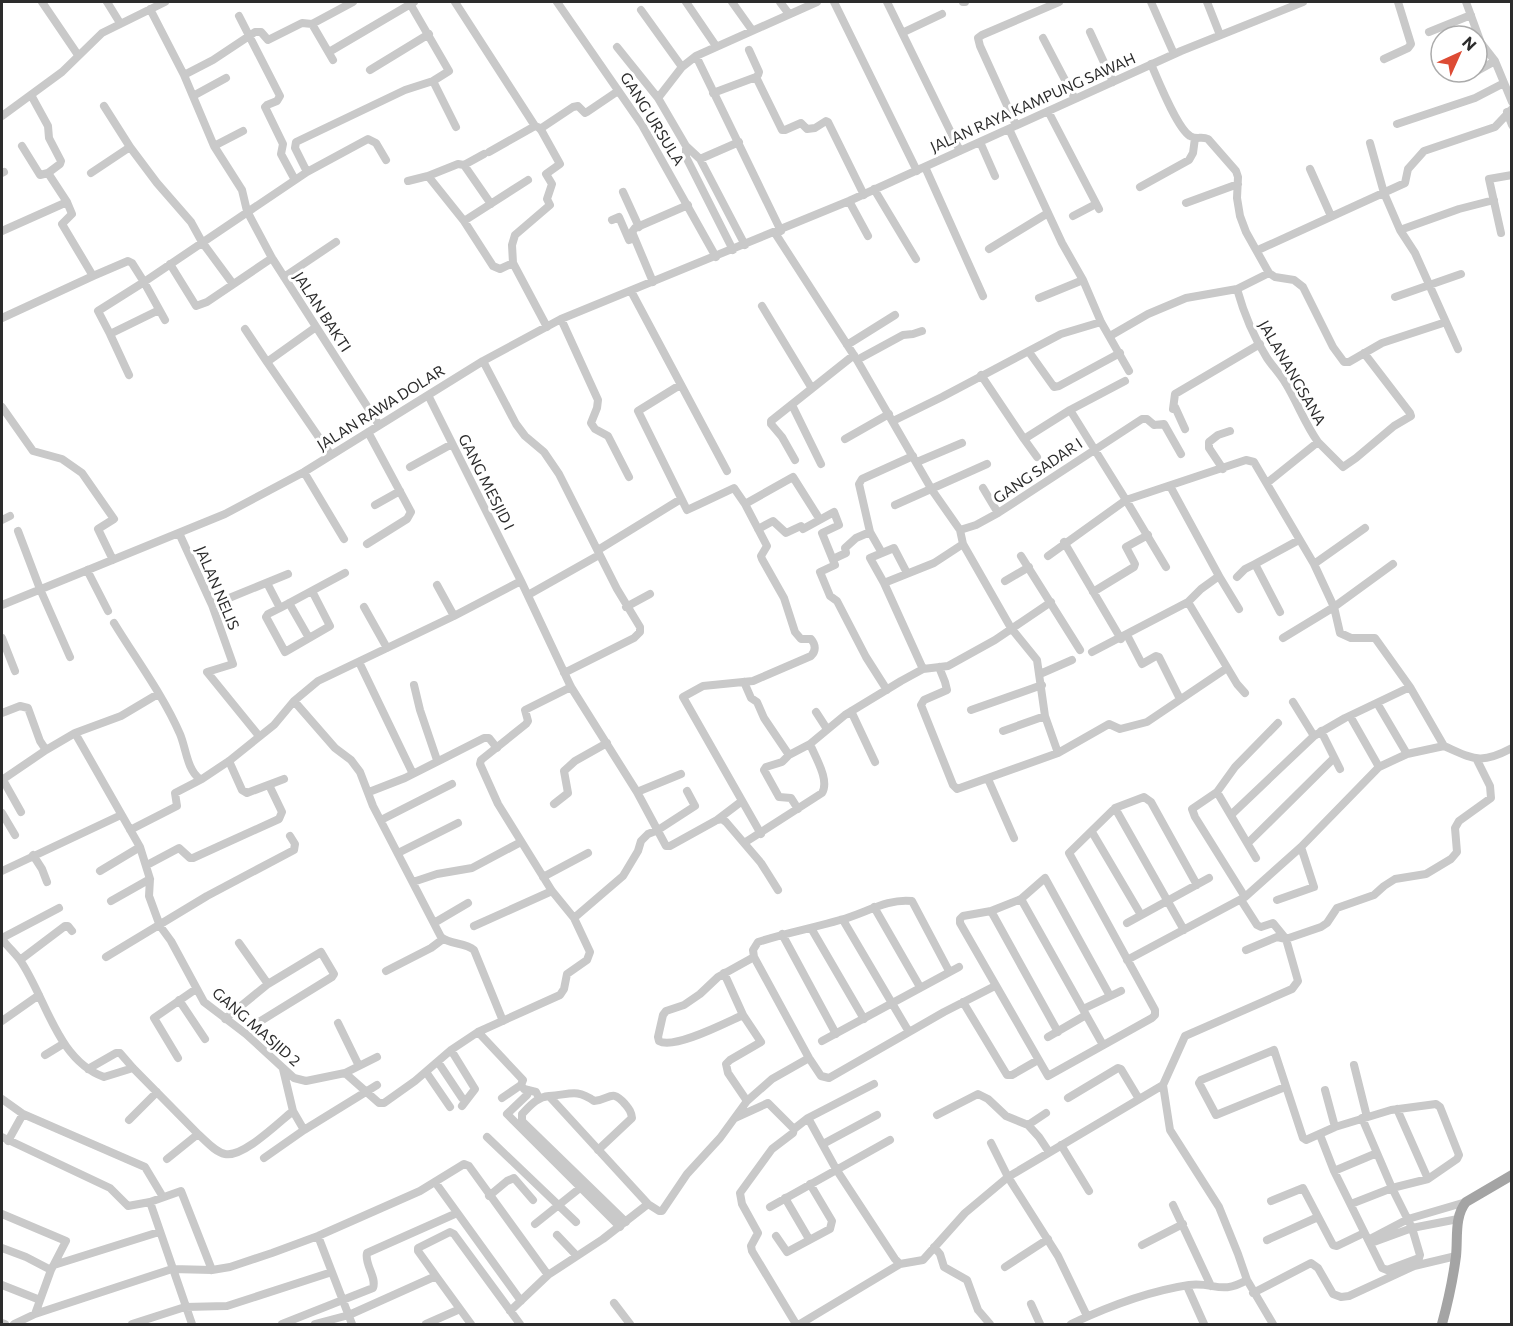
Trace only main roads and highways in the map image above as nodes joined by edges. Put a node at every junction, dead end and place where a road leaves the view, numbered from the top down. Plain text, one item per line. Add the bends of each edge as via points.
1 (1512, 1175) edge
2 (1443, 1324) edge

1 - 2 main road via 1461,1208

